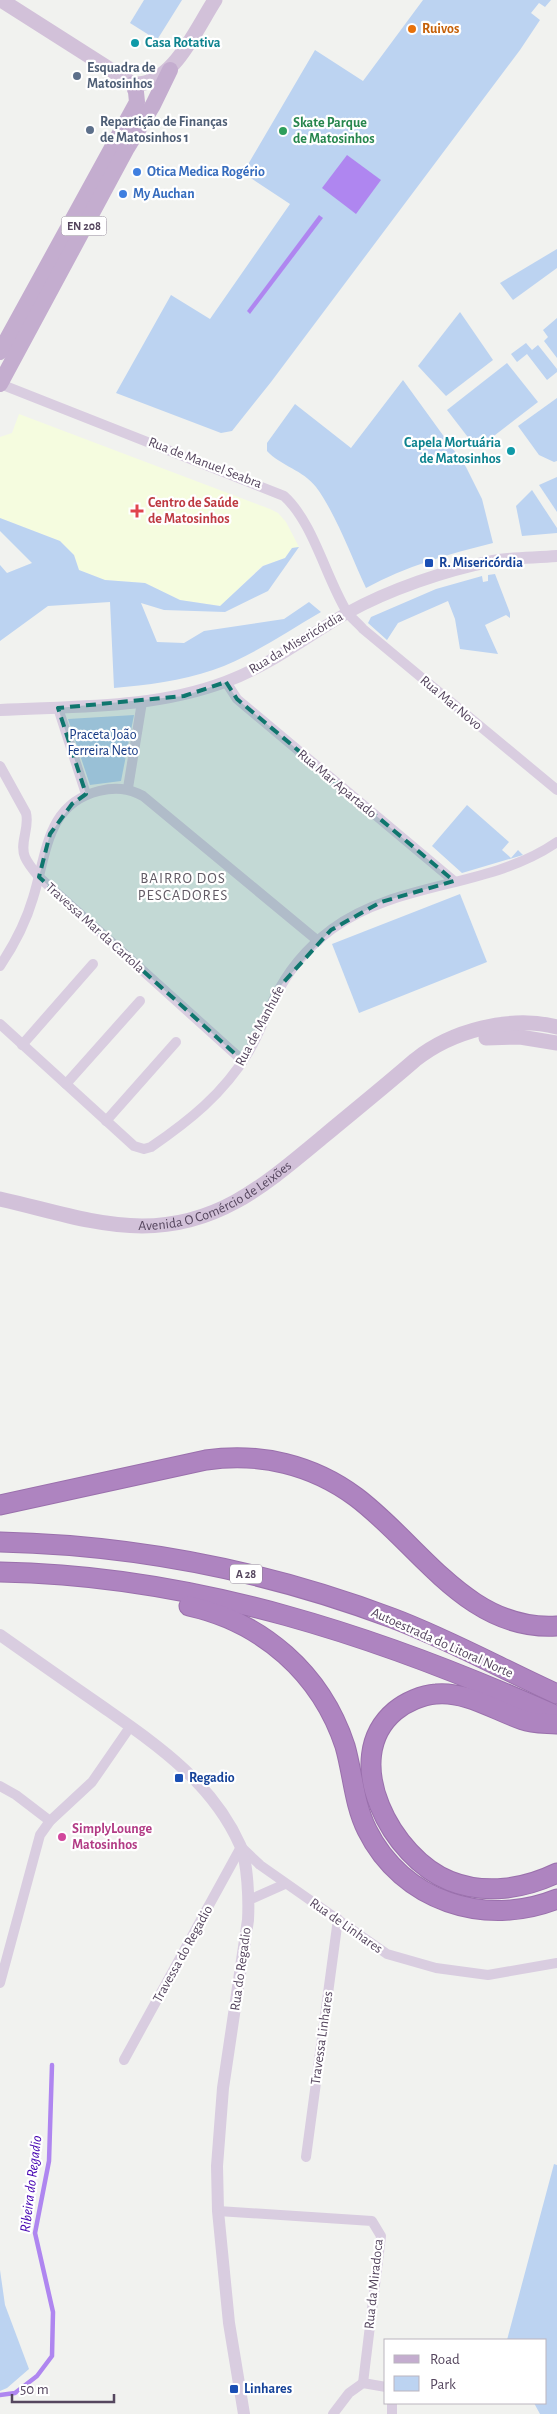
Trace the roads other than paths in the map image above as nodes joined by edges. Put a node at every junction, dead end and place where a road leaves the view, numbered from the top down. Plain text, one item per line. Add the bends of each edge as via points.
1 (214, 0) edge
2 (6, 1) edge
3 (170, 70) junction
4 (133, 84) junction
5 (0, 352) edge
6 (0, 384) edge
7 (557, 556) edge
8 (348, 613) junction
9 (226, 682) junction
10 (142, 702) junction
11 (58, 708) junction
12 (0, 710) edge
13 (0, 766) edge
14 (128, 788) junction
15 (557, 790) edge
16 (86, 794) junction
17 (556, 844) edge
18 (39, 877) junction
19 (454, 881) junction
20 (318, 941) junction
21 (93, 964) dead end
22 (0, 966) edge
23 (140, 1001) dead end
24 (0, 1024) edge
25 (557, 1027) edge
26 (176, 1042) dead end
27 (557, 1044) edge
28 (22, 1045) junction
29 (243, 1061) junction
30 (400, 1073) junction
31 (66, 1084) junction
32 (106, 1120) junction
33 (0, 1199) edge
34 (0, 1504) edge
35 (0, 1542) edge
36 (0, 1572) edge
37 (173, 1590) junction
38 (557, 1626) edge
39 (0, 1634) edge
40 (557, 1694) edge
41 (557, 1716) edge
42 (557, 1724) edge
43 (130, 1726) junction
44 (0, 1786) edge
45 (50, 1821) junction
46 (241, 1847) junction
47 (557, 1874) edge
48 (285, 1884) junction
49 (557, 1898) edge
50 (249, 1900) junction
51 (338, 1919) junction
52 (557, 1963) edge
53 (0, 1983) edge
54 (124, 2060) dead end
55 (306, 2157) dead end
56 (218, 2211) junction
57 (363, 2383) junction
58 (384, 2387) edge
59 (244, 2414) edge
60 (333, 2414) edge

1 - 3 main road, EN 208
2 - 4 main road
3 - 4 main road via 150,83
3 - 6 main road, EN 208
4 - 5 main road, EN 208 via 136,92 134,107
6 - 8 street, Rua de Manuel Seabra via 284,496 294,505
7 - 8 street, Rua da Misericórdia via 494,561 427,577
8 - 9 street, Rua da Misericórdia via 264,665
8 - 15 street, Rua Mar Novo via 363,629
9 - 10 street, Rua da Misericórdia via 184,696
9 - 19 street, Rua Mar Apartado via 237,699
10 - 11 street, Rua da Misericórdia
10 - 14 street
11 - 12 street, Rua da Misericórdia
11 - 16 street
13 - 18 street, Travessa Mar da Cartola via 26,813 28,821 23,848 25,857
14 - 16 street
14 - 20 street via 143,796
16 - 18 street via 60,816 50,834
17 - 19 street, Rua de Manhufe via 517,864
18 - 22 street via 18,934
18 - 29 street, Travessa Mar da Cartola
19 - 20 street, Rua de Manhufe via 364,910
20 - 29 street, Rua de Manhufe via 282,984
21 - 28 street
23 - 31 street
24 - 28 street, Rua de Manhufe
25 - 30 main road, Avenida O Comércio de Leixões via 530,1023 469,1032 436,1046
26 - 32 street
27 - 30 main road, Avenida O Comércio de Leixões via 520,1037 478,1039 437,1053
28 - 31 street, Rua de Manhufe
29 - 32 street, Rua de Manhufe via 207,1105 151,1148 134,1146
30 - 33 main road, Avenida O Comércio de Leixões via 269,1182 209,1215 164,1226 123,1225
31 - 32 street, Rua de Manhufe
34 - 38 highway via 206,1460 236,1456 270,1460 320,1475 357,1498 457,1591 483,1609 524,1624
35 - 40 highway, Autoestrada do Litoral Norte / A 28 via 143,1554 212,1566 286,1585 393,1619
36 - 37 highway, Autoestrada do Litoral Norte / A 28 via 75,1577
37 - 41 highway, Autoestrada do Litoral Norte / A 28 via 316,1623 386,1646
37 - 49 highway via 178,1604 224,1616 268,1639 310,1680 340,1734 367,1830 386,1860 404,1878 438,1900 483,1911 517,1910
39 - 43 street, Rua do Regadio
42 - 47 highway via 525,1721 457,1696 427,1695 401,1707 386,1720 373,1744 371,1767 376,1794 390,1826 422,1865 441,1877 464,1886 504,1888 530,1884
43 - 45 street via 92,1782
43 - 46 street, Rua do Regadio via 190,1774 224,1814
44 - 45 street
45 - 53 street via 40,1835
46 - 48 street, Rua de Linhares
46 - 50 street, Rua do Regadio
46 - 54 street, Travessa do Regadio
48 - 50 street
48 - 51 street, Rua de Linhares
50 - 56 street, Rua do Regadio via 223,2088 216,2166
51 - 52 street, Rua de Linhares via 387,1954 436,1968 488,1975
51 - 55 street, Travessa Linhares
56 - 57 street, Rua da Miradoca via 372,2221 381,2236
56 - 59 street, Rua do Regadio via 229,2323
57 - 58 street
57 - 60 street via 349,2393

